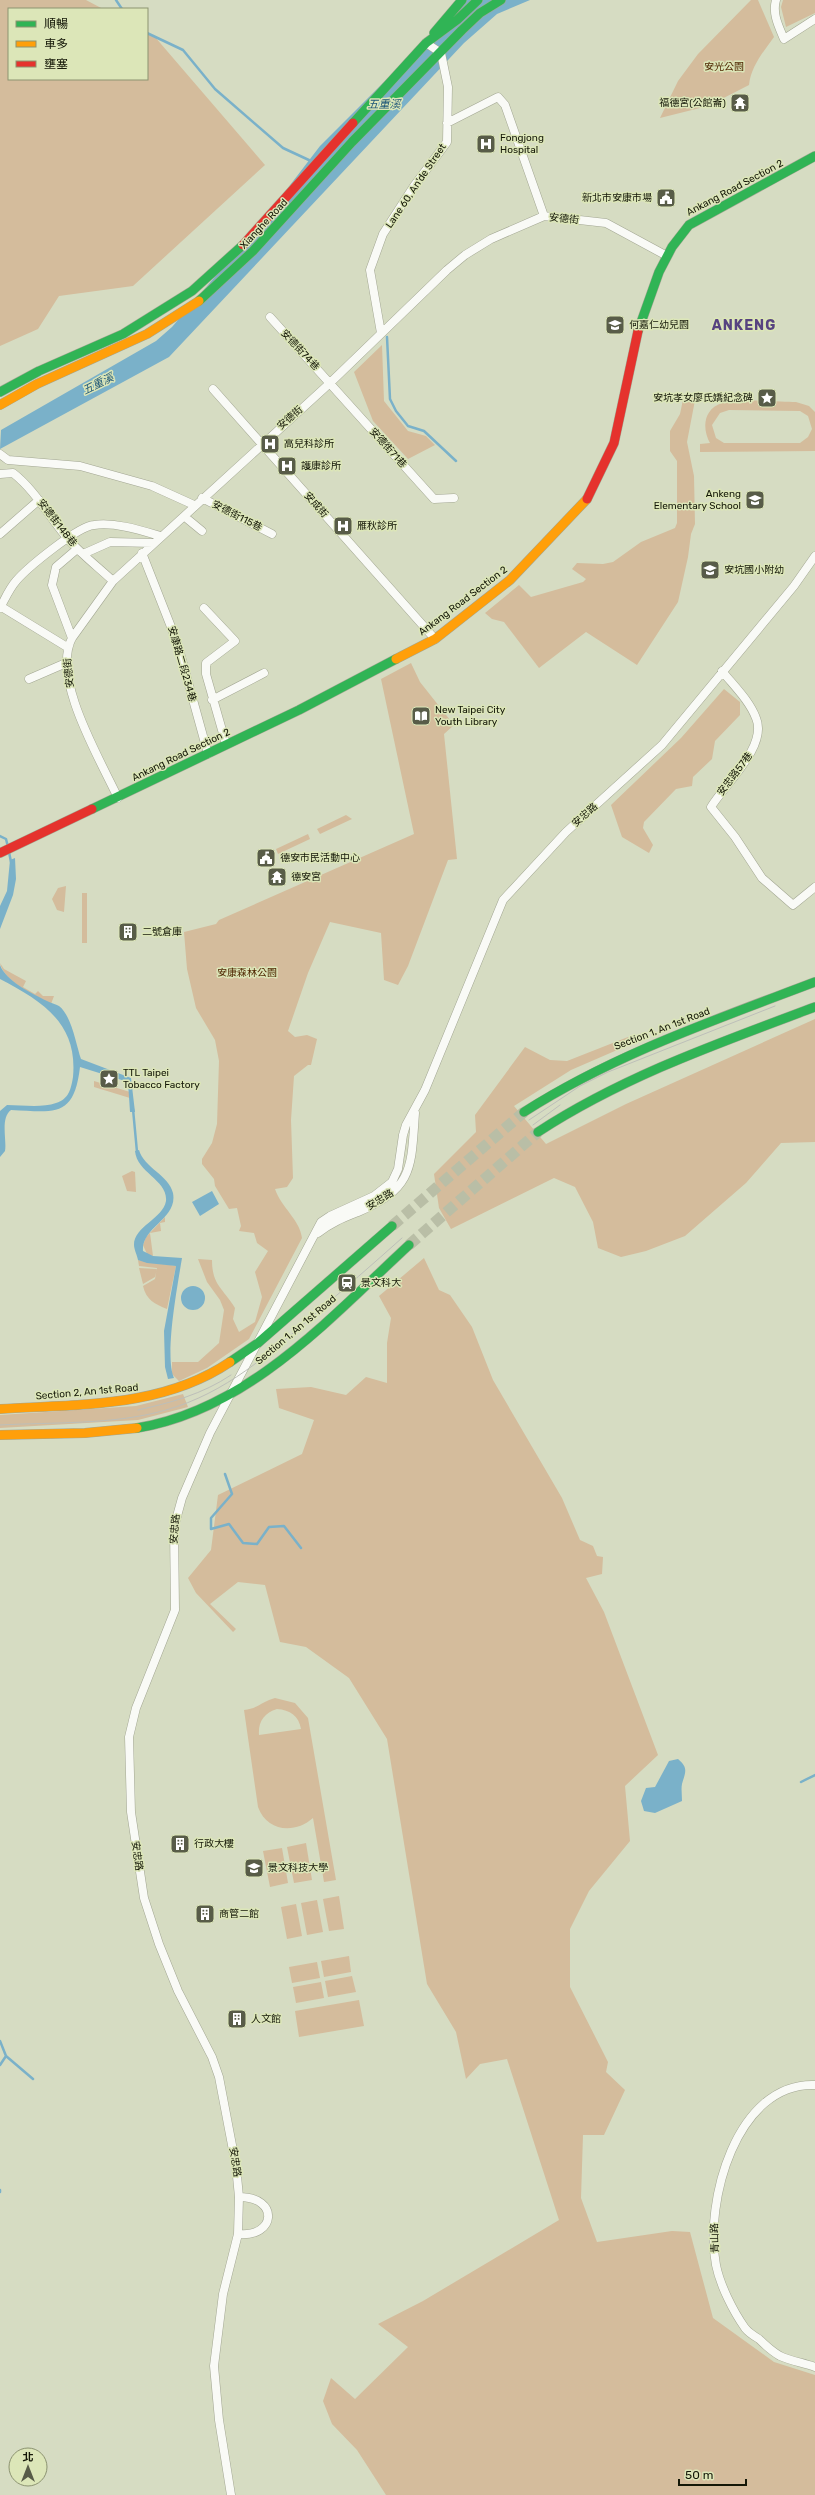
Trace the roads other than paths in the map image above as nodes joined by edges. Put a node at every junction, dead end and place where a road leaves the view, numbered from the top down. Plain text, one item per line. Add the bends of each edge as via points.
1 (462, 0) edge
2 (478, 0) edge
3 (501, 0) edge
4 (776, 0) edge
5 (815, 19) edge
6 (426, 43) junction
7 (441, 53) junction
8 (447, 123) junction
9 (815, 156) edge
10 (544, 216) junction
11 (667, 256) junction
12 (270, 317) dead end
13 (381, 334) junction
14 (330, 383) junction
15 (213, 389) dead end
16 (0, 392) edge
17 (0, 406) edge
18 (261, 443) junction
19 (0, 454) edge
20 (0, 474) edge
21 (202, 498) junction
22 (454, 498) dead end
23 (39, 500) junction
24 (194, 505) junction
25 (185, 517) junction
26 (202, 531) dead end
27 (0, 534) edge
28 (272, 534) dead end
29 (160, 536) junction
30 (68, 539) junction
31 (153, 543) junction
32 (80, 551) junction
33 (142, 553) junction
34 (815, 556) edge
35 (113, 581) junction
36 (0, 607) edge
37 (204, 608) dead end
38 (72, 638) junction
39 (435, 639) junction
40 (67, 647) junction
41 (66, 663) junction
42 (722, 671) junction
43 (264, 673) dead end
44 (29, 679) dead end
45 (212, 700) junction
46 (226, 744) junction
47 (208, 754) junction
48 (118, 798) junction
49 (0, 853) edge
50 (815, 887) edge
51 (815, 982) edge
52 (815, 1007) edge
53 (524, 1112) tunnel mouth
54 (538, 1132) tunnel mouth
55 (392, 1226) tunnel mouth
56 (410, 1245) tunnel mouth
57 (258, 1343) junction
58 (230, 1396) junction
59 (0, 1409) edge
60 (0, 1436) edge
61 (815, 2085) edge
62 (239, 2197) junction
63 (238, 2234) junction
64 (815, 2366) edge
65 (231, 2495) edge

1 - 6 main road
2 - 6 main road, Xianghe Road via 457,20
3 - 7 main road, Xianghe Road via 486,7 462,27
4 - 5 street via 776,17 784,39
6 - 7 street
6 - 16 main road, Xianghe Road via 242,246 192,291 123,334 39,371
7 - 8 street, Lane 60, An'de Street via 448,87
7 - 17 main road, Xianghe Road via 237,267 204,297 168,323 126,346 41,382
8 - 10 street via 498,97 504,105
8 - 13 street, Lane 60, An'de Street via 447,142 383,234 370,270
9 - 11 main road, Ankang Road Section 2 via 689,225 677,238
10 - 11 street, 安德街 via 606,224
10 - 13 street, 安德街 via 491,239 465,255
11 - 39 main road, Ankang Road Section 2 via 645,303 614,443 588,498 510,580
12 - 14 street, 安德街74巷
13 - 14 street, 安德街
14 - 18 street, 安德街
14 - 22 street, 安德街71巷 via 434,499
15 - 18 street, 安成街
18 - 21 street, 安德街
18 - 39 street, 安成街
19 - 24 street via 8,460 80,466 152,486
20 - 23 street, 安德街148巷 via 12,472
21 - 24 street, 安德街
21 - 28 street, 安德街115巷
23 - 27 street
23 - 30 street, 安德街148巷
24 - 25 street, 安德街
25 - 26 street
25 - 29 street, 安德街
29 - 30 street via 140,530 94,525 86,527
29 - 31 street, 安德街
30 - 32 street, 安德街148巷
30 - 36 street via 15,582
31 - 32 street via 110,542
31 - 33 street, 安德街
32 - 35 street, 安德街148巷
32 - 38 street via 56,568 52,585
33 - 35 street, 安德街
33 - 47 street, 安康路二段234巷 via 177,642
34 - 42 street, 安忠路 via 794,586
35 - 38 street, 安德街 via 86,615
36 - 40 street
37 - 45 street via 235,641 206,663
38 - 40 street, 安德街
39 - 46 main road, Ankang Road Section 2
40 - 41 street, 安德街
41 - 44 street
41 - 48 street, 安德街 via 69,688
42 - 50 street, 安忠路57巷 via 750,705 757,719 759,734 754,748 711,807 762,878 793,905
42 - 57 street, 安忠路 via 662,745 566,832 503,900 415,1112 403,1135 398,1169 392,1182 374,1196 321,1222
43 - 45 street
45 - 46 street
46 - 47 main road, Ankang Road Section 2
47 - 48 main road, Ankang Road Section 2
48 - 49 main road, Ankang Road Section 2
51 - 53 main road, Section 1, An 1st Road via 604,1064 549,1094
52 - 54 main road via 616,1085 563,1114
55 - 57 main road, Section 1, An 1st Road
56 - 58 main road, Section 1, An 1st Road via 316,1330
57 - 58 street, 安忠路
57 - 59 main road, Section 2, An 1st Road via 214,1373 162,1394 104,1403
58 - 60 main road via 185,1416 140,1427
58 - 62 street, 安忠路 via 209,1436 177,1511 173,1543 175,1610 131,1724 128,1751 131,1812 144,1898 178,1991 219,2077 236,2166
61 - 64 street, 青山路 via 787,2090 766,2102 749,2120 731,2150 719,2186 713,2225 716,2265 728,2298 745,2329 780,2356
62 - 63 street, 安忠路
62 - 63 street via 260,2201 265,2205 268,2215 266,2225 257,2232
63 - 65 street, 安忠路 via 223,2294 214,2366 219,2420

